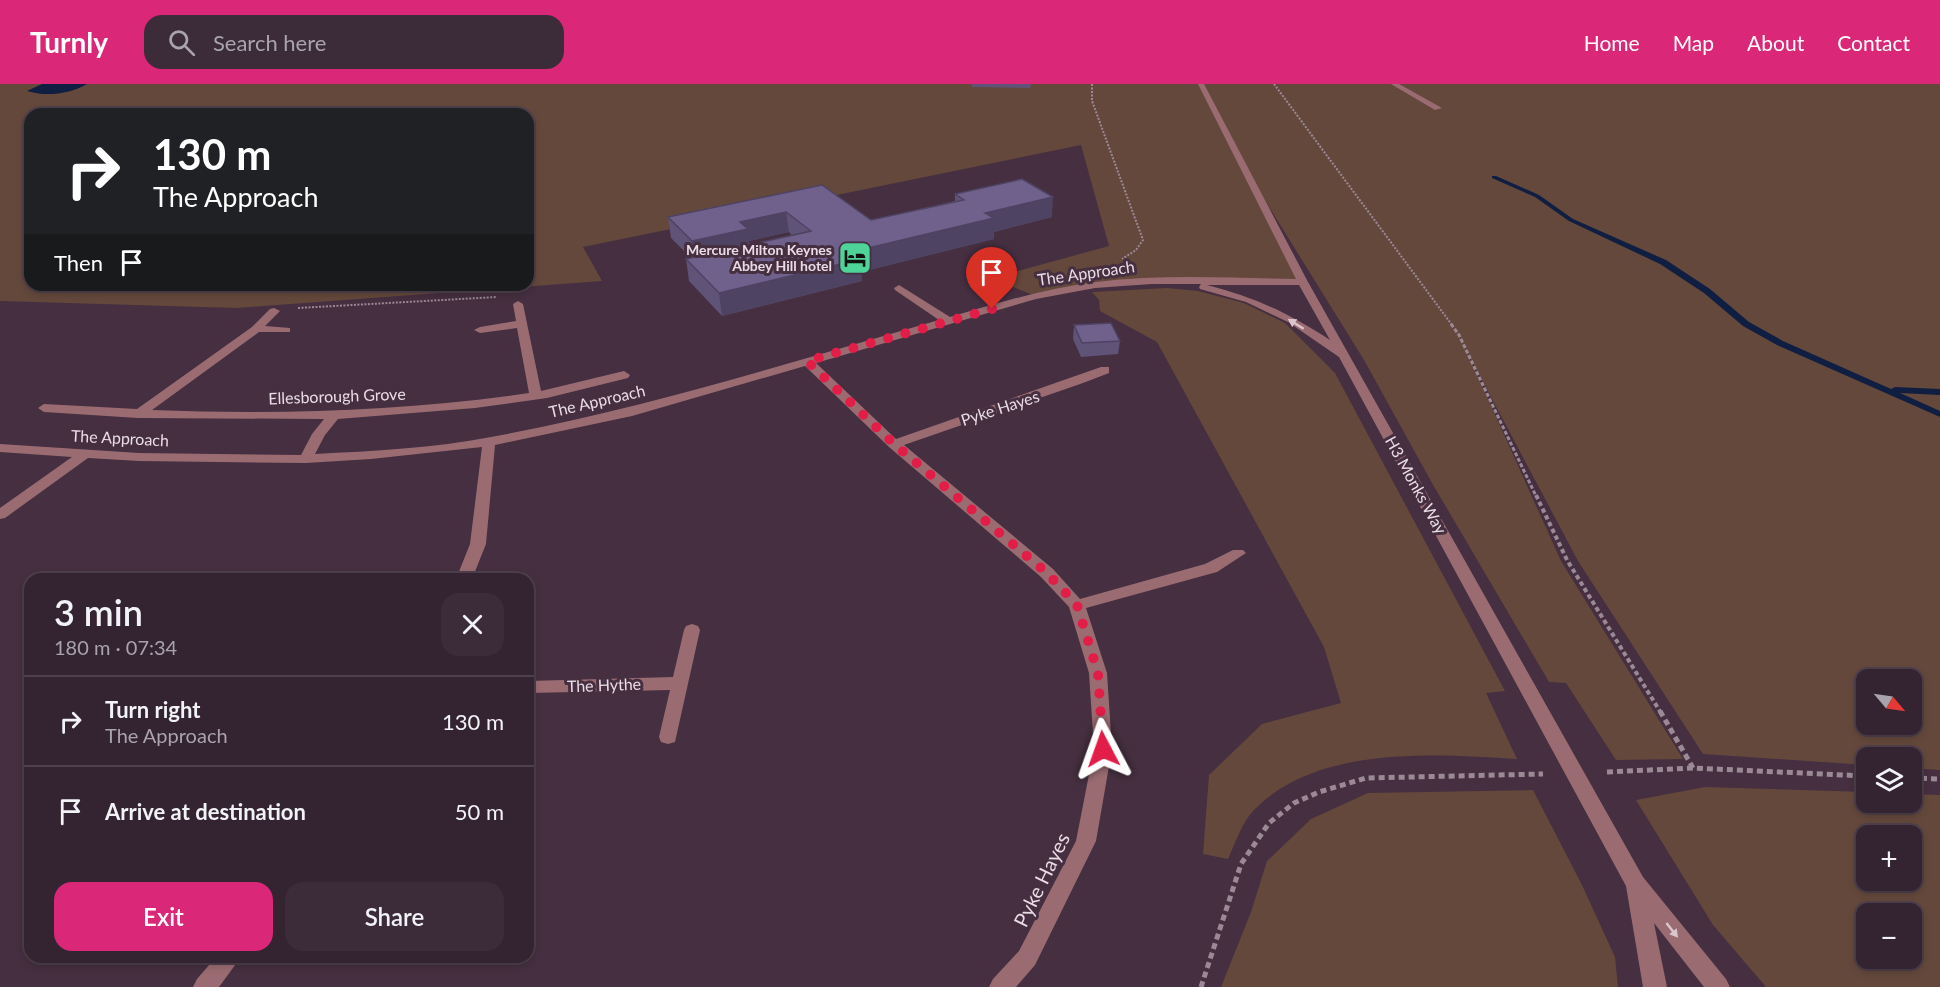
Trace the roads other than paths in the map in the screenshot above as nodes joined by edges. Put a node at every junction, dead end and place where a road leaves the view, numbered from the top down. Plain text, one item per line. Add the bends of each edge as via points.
1 (1201, 84) edge
2 (1394, 84) edge
3 (1438, 108) dead end
4 (1188, 282) junction
5 (1303, 282) junction
6 (900, 288) dead end
7 (518, 304) road end
8 (274, 311) road end
9 (948, 321) junction
10 (520, 324) junction
11 (256, 329) junction
12 (286, 330) dead end
13 (480, 330) dead end
14 (1345, 357) junction
15 (807, 361) junction
16 (1105, 370) dead end
17 (624, 375) dead end
18 (536, 396) junction
19 (44, 408) dead end
20 (138, 414) junction
21 (335, 414) junction
22 (489, 442) junction
23 (894, 444) junction
24 (0, 448) edge
25 (86, 453) junction
26 (306, 459) junction
27 (0, 515) edge
28 (1238, 552) dead end
29 (466, 573) edge
30 (1077, 605) junction
31 (692, 630) dead end
32 (681, 683) junction
33 (534, 687) edge
34 (668, 737) dead end
35 (1635, 884) junction
36 (225, 963) edge
37 (205, 987) edge
38 (1001, 987) edge
39 (1655, 987) edge
40 (1718, 987) edge

1 - 5 street, H3 Monks Way
2 - 3 street
4 - 5 street, The Approach
4 - 9 street, The Approach via 1095,285 1035,296
14 -> 4 street, The Approach via 1292,320 1250,300
5 - 14 street, H3 Monks Way
6 - 9 street
7 - 10 street
8 - 11 street
9 - 15 street, The Approach
10 - 13 street
10 - 18 street
11 - 12 street
11 - 20 street
14 - 35 street, H3 Monks Way
15 - 22 street, The Approach via 627,413
15 - 23 street, Pyke Hayes
16 - 23 street, Pyke Hayes
17 - 18 street, Ellesborough Grove
18 - 21 street, Ellesborough Grove via 437,408
19 - 20 street, Ellesborough Grove
20 - 21 street, Ellesborough Grove
21 - 26 street
22 - 26 street, The Approach
22 - 29 street via 478,544
23 - 30 street, Pyke Hayes via 1047,573
24 - 25 street, The Approach
25 - 26 street, The Approach
25 - 27 street
28 - 30 street via 1211,568
30 - 38 street, Pyke Hayes via 1098,673 1103,749 1086,841 1027,958
31 - 32 street
32 - 33 street, The Hythe
32 - 34 street
35 - 39 street, H3 Monks Way
35 -> 40 street, H3 Monks Way
36 - 37 street

